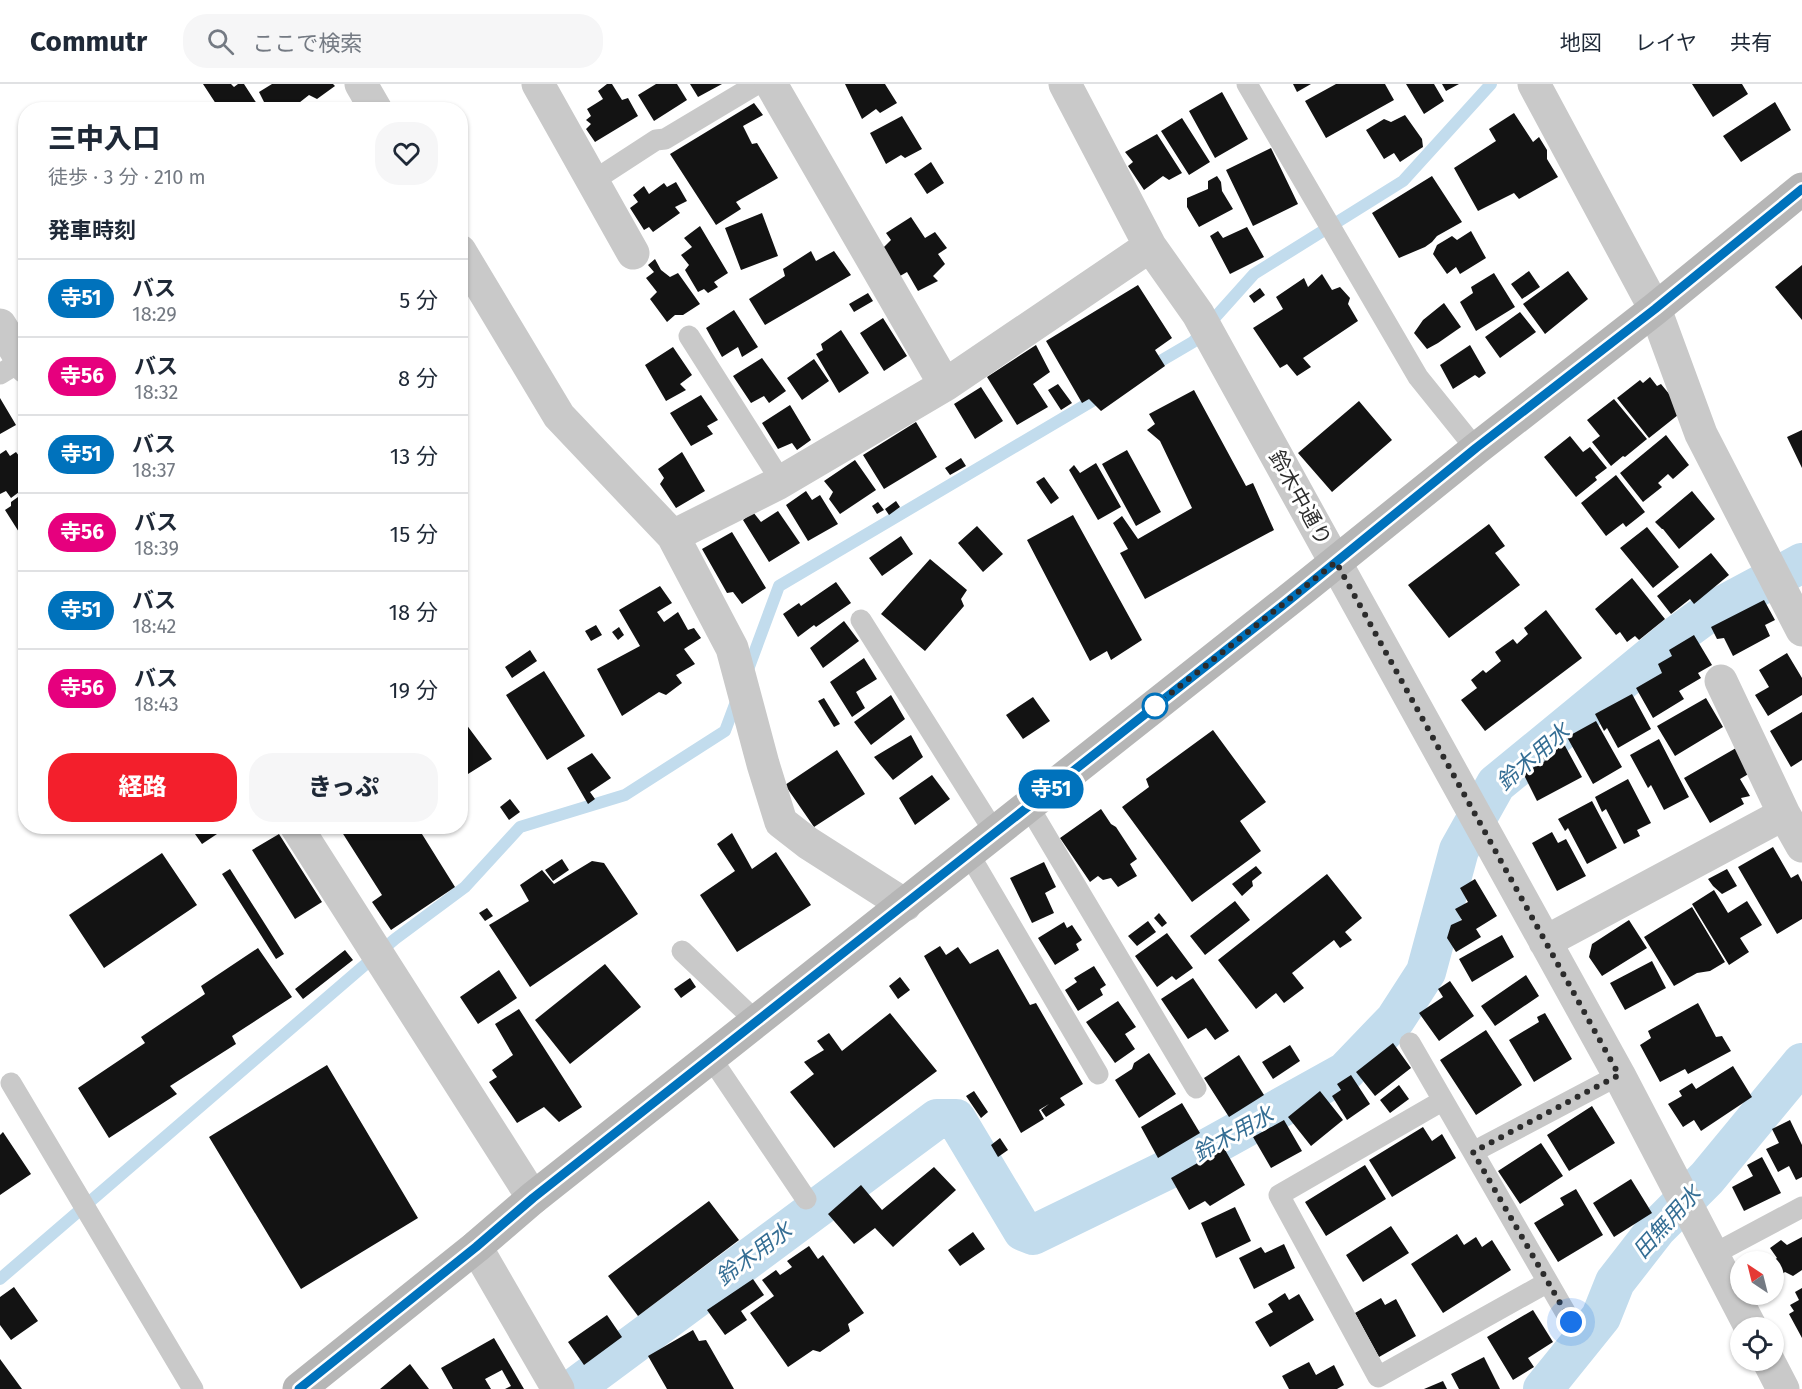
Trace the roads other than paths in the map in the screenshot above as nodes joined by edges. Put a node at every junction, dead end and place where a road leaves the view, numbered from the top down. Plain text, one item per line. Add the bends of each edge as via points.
1 (361, 84) edge
2 (538, 84) edge
3 (757, 84) edge
4 (771, 84) edge
5 (1065, 84) edge
6 (1247, 84) edge
7 (1534, 84) edge
8 (371, 102) edge
9 (593, 181) junction
10 (1802, 189) edge
11 (1150, 246) junction
12 (633, 253) dead end
13 (468, 264) edge
14 (1655, 309) junction
15 (0, 325) edge
16 (689, 336) dead end
17 (18, 365) edge
18 (945, 385) junction
19 (1476, 448) junction
20 (781, 481) junction
21 (673, 536) junction
22 (1336, 562) junction
23 (861, 620) dead end
24 (1802, 630) edge
25 (1721, 681) dead end
26 (1029, 807) junction
27 (1784, 814) junction
28 (995, 833) junction
29 (301, 834) edge
30 (1802, 846) edge
31 (969, 854) junction
32 (905, 905) junction
33 (1545, 942) junction
34 (682, 951) dead end
35 (757, 1022) junction
36 (1410, 1043) dead end
37 (711, 1058) junction
38 (1098, 1074) dead end
39 (1619, 1075) junction
40 (10, 1083) dead end
41 (1197, 1088) dead end
42 (1442, 1101) junction
43 (1473, 1152) junction
44 (533, 1198) junction
45 (806, 1199) dead end
46 (1802, 1207) edge
47 (476, 1247) junction
48 (1712, 1255) junction
49 (1548, 1282) junction
50 (1744, 1317) edge
51 (1571, 1322) dead end
52 (1774, 1371) edge
53 (1802, 1380) edge
54 (557, 1387) edge
55 (193, 1389) edge
56 (299, 1389) edge
57 (1784, 1389) edge

1 - 8 street
2 - 9 street
3 - 9 lane via 665,139 656,140
4 - 18 street
5 - 11 street, 鈴木中通り
6 - 19 lane via 1418,377
7 - 14 street
9 - 12 street
10 - 14 main road
11 - 18 street
11 - 22 street, 鈴木中通り via 1198,314
13 - 21 street via 559,416
14 - 19 main road
14 - 24 street via 1701,434
15 - 17 street
16 - 20 lane
18 - 20 street
19 - 22 main road
20 - 21 street
21 - 32 street via 732,652 781,822
22 - 26 main road
22 - 33 street, 鈴木中通り
23 - 28 lane
25 - 27 street
26 - 28 main road
26 - 41 lane
27 - 30 street
27 - 33 street
28 - 31 main road
29 - 44 street
31 - 32 main road
31 - 38 lane
32 - 35 main road
33 - 39 street, 鈴木中通り
34 - 35 lane
35 - 37 main road
36 - 42 lane
37 - 44 main road
37 - 45 lane
39 - 43 lane
39 - 48 street, 鈴木中通り
40 - 55 lane
42 - 43 lane
42 - 49 lane via 1279,1195 1378,1377
43 - 49 lane
44 - 47 main road
46 - 48 lane
47 - 54 street
47 - 56 main road
48 - 50 street, 鈴木中通り
49 - 51 lane
52 - 57 street
53 - 57 street

